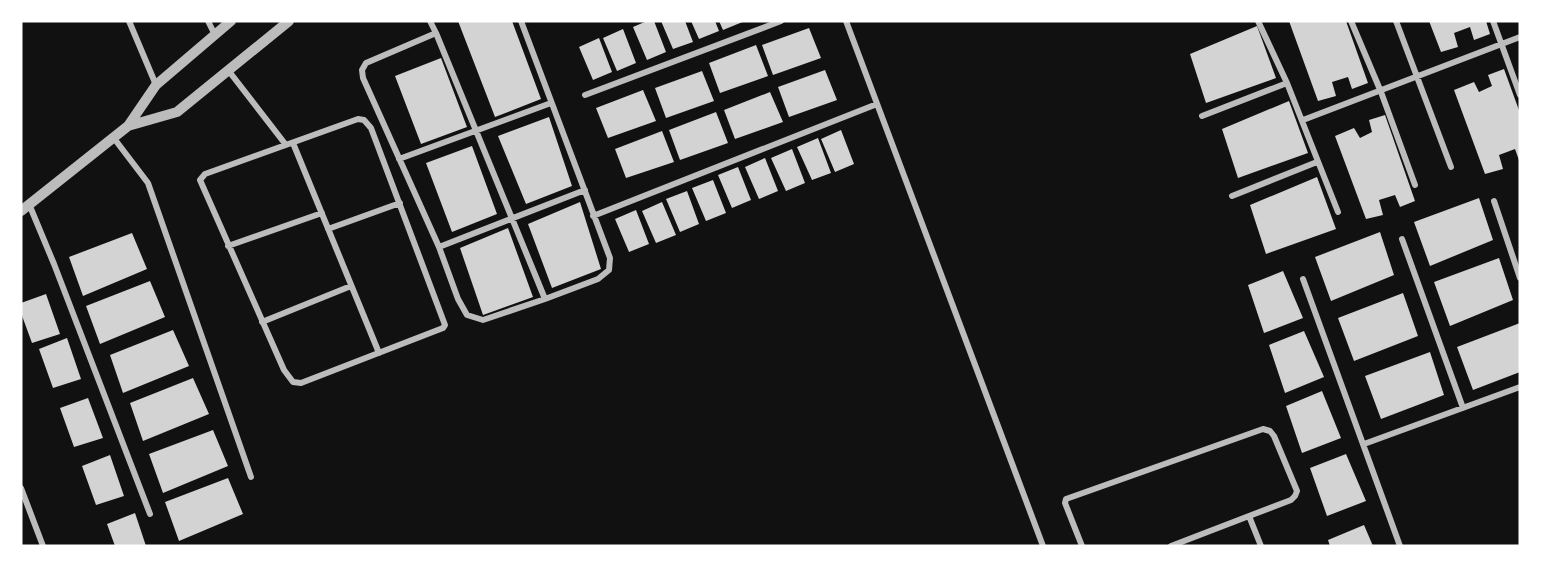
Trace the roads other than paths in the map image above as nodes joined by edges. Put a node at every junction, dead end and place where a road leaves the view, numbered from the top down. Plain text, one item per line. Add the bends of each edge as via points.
1 (129, 21) edge
2 (208, 21) edge
3 (231, 21) edge
4 (289, 21) edge
5 (430, 21) edge
6 (521, 21) edge
7 (781, 21) edge
8 (846, 21) edge
9 (1258, 21) edge
10 (1351, 21) edge
11 (1396, 21) edge
12 (1493, 21) edge
13 (436, 33) junction
14 (215, 35) junction
15 (1520, 37) edge
16 (1500, 43) junction
17 (228, 70) junction
18 (1417, 76) junction
19 (1287, 83) junction
20 (156, 85) junction
21 (1381, 92) junction
22 (585, 95) dead end
23 (1520, 95) edge
24 (551, 103) junction
25 (877, 104) junction
26 (1202, 116) dead end
27 (1303, 120) junction
28 (128, 126) junction
29 (477, 130) junction
30 (113, 137) junction
31 (290, 144) junction
32 (399, 159) junction
33 (1317, 162) junction
34 (1451, 167) dead end
35 (1415, 185) dead end
36 (585, 190) junction
37 (1232, 196) dead end
38 (1494, 201) dead end
39 (400, 203) junction
40 (25, 208) edge
41 (1338, 212) dead end
42 (322, 213) junction
43 (593, 216) junction
44 (513, 218) junction
45 (328, 229) junction
46 (1402, 239) dead end
47 (228, 246) junction
48 (439, 247) junction
49 (1520, 278) edge
50 (1303, 279) dead end
51 (351, 286) junction
52 (545, 299) junction
53 (262, 322) junction
54 (379, 353) junction
55 (1520, 387) edge
56 (1463, 408) junction
57 (1364, 444) junction
58 (251, 477) dead end
59 (21, 488) edge
60 (150, 514) dead end
61 (1250, 516) junction
62 (43, 546) edge
63 (1043, 546) edge
64 (1082, 546) edge
65 (1171, 546) edge
66 (1261, 546) edge
67 (1400, 546) edge

1 - 20 street
2 - 14 street
3 - 14 street
4 - 17 street
5 - 13 street
6 - 24 street
7 - 22 street
8 - 25 street
9 - 19 street
10 - 21 street
11 - 18 street
12 - 16 street
13 - 29 street
13 - 32 street via 366,63 362,70
14 - 20 street
15 - 16 street
16 - 18 street
16 - 23 street
17 - 28 street via 177,112
17 - 31 street
18 - 21 street
18 - 34 street
19 - 26 street
19 - 27 street
20 - 28 street
21 - 27 street
21 - 35 street
24 - 29 street
24 - 36 street
25 - 43 street
25 - 63 street
27 - 33 street
28 - 30 street
29 - 32 street
29 - 44 street
30 - 40 street
30 - 58 street via 148,183
31 - 39 street via 364,120
31 - 42 street
31 - 47 street via 201,176 200,183
32 - 48 street
33 - 37 street
33 - 41 street
36 - 43 street
36 - 44 street
38 - 49 street
39 - 45 street
39 - 54 street via 446,324
40 - 60 street via 54,264
42 - 45 street
42 - 47 street
43 - 52 street via 610,258 609,270 598,279
44 - 48 street
44 - 52 street
45 - 51 street
46 - 56 street
47 - 53 street
48 - 52 street via 467,315 483,320
50 - 57 street
51 - 53 street
51 - 54 street
53 - 54 street via 293,382 301,383
55 - 56 street
56 - 57 street
57 - 67 street
59 - 62 street
61 - 64 street via 1291,500 1297,491 1274,436 1263,429 1066,499
61 - 65 street
61 - 66 street

